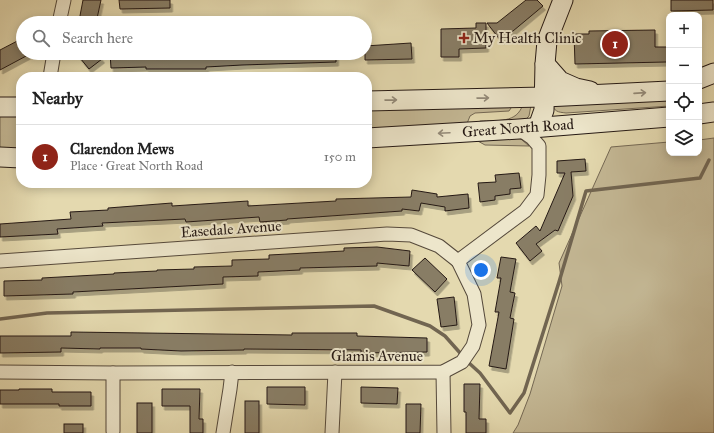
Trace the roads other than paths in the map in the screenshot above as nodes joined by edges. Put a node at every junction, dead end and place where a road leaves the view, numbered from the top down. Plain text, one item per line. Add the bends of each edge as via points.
1 (64, 0) edge
2 (563, 0) edge
3 (61, 16) edge
4 (53, 60) edge
5 (545, 64) junction
6 (51, 72) edge
7 (714, 73) edge
8 (702, 78) edge
9 (714, 88) edge
10 (702, 89) edge
11 (666, 91) edge
12 (614, 95) junction
13 (545, 97) junction
14 (372, 101) edge
15 (0, 107) edge
16 (16, 107) edge
17 (714, 112) edge
18 (702, 114) edge
19 (666, 116) edge
20 (620, 121) junction
21 (538, 127) junction
22 (519, 129) junction
23 (372, 138) edge
24 (0, 157) edge
25 (16, 158) edge
26 (0, 261) edge
27 (458, 261) junction
28 (0, 372) edge
29 (232, 372) junction
30 (334, 372) junction
31 (443, 372) junction
32 (113, 373) junction
33 (113, 431) dead end
34 (223, 433) edge
35 (332, 433) edge
36 (444, 433) edge

1 - 3 street
2 - 5 main road via 547,41
4 - 6 street
5 - 12 main road via 560,81 576,88
5 - 13 main road
7 - 8 main road
9 - 10 main road
12 -> 11 main road, Great North Road
12 - 13 main road, Great North Road
14 -> 13 main road, Great North Road
13 - 20 main road via 548,108 556,113 599,114
13 - 21 main road
15 - 16 main road
17 - 18 main road
19 - 20 main road, Great North Road
20 - 21 main road, Great North Road
21 - 22 main road, Great North Road
22 -> 23 main road, Great North Road
22 - 27 street via 539,146 537,195 525,211
24 - 25 main road
26 - 27 street, Easedale Avenue via 387,234 411,235 439,246
27 - 31 street, Glamis Avenue via 474,294 479,325 473,346 462,362
28 - 32 street, Glamis Avenue
29 - 30 street, Glamis Avenue
29 - 32 street, Glamis Avenue
29 - 34 street
30 - 31 street, Glamis Avenue
30 - 35 street
31 - 36 street
32 - 33 street

